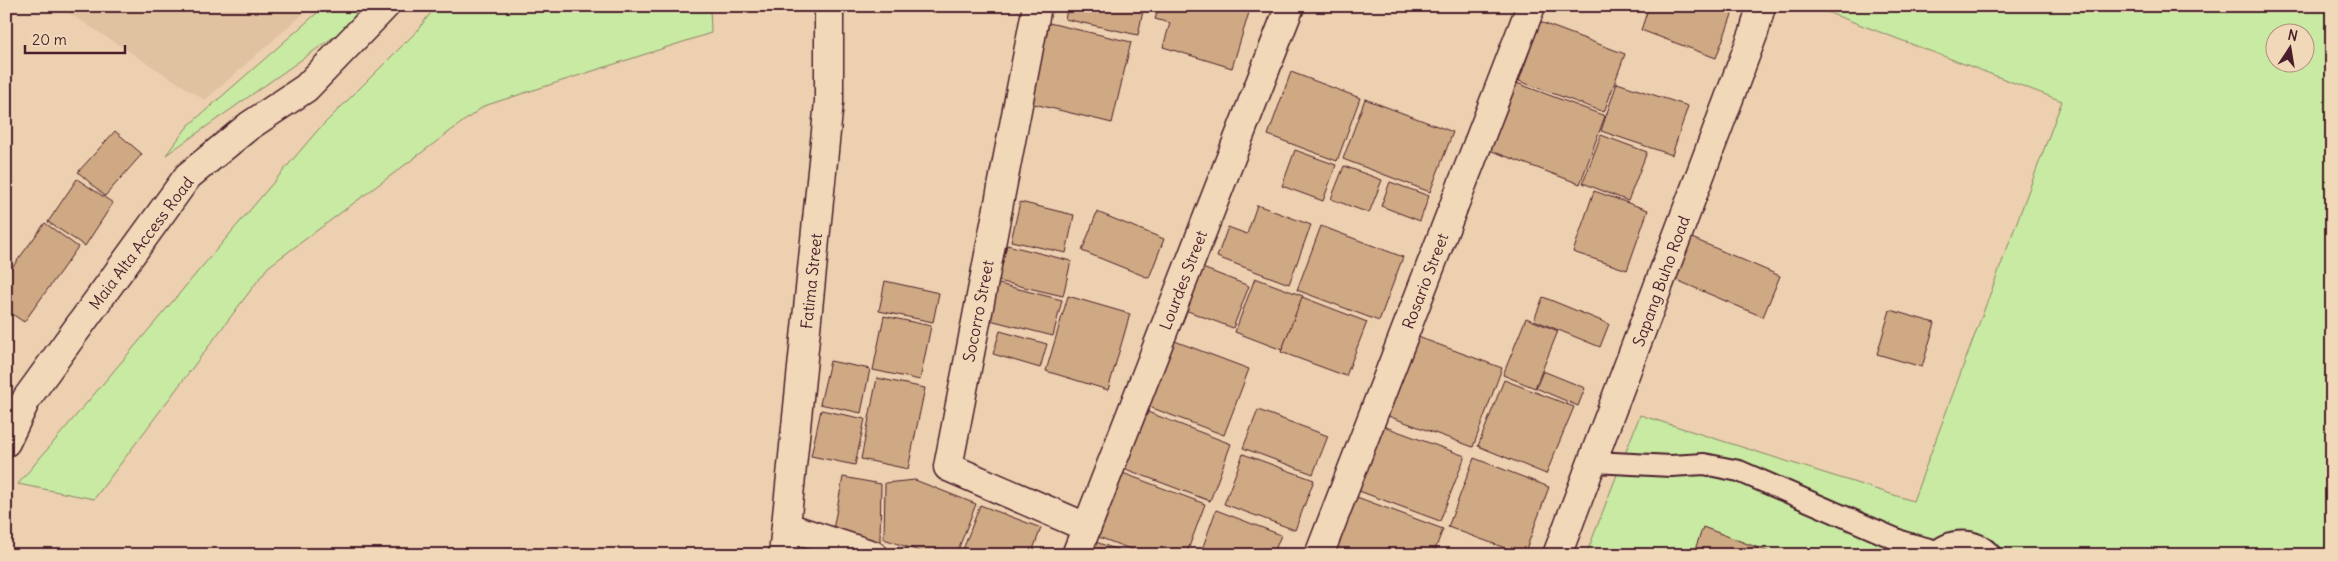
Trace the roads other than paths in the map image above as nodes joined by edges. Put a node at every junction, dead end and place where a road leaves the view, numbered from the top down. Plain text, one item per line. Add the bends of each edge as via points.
1 (385, 6) edge
2 (830, 6) edge
3 (1037, 6) edge
4 (1290, 6) edge
5 (1531, 6) edge
6 (1761, 6) edge
7 (16, 402) edge
8 (6, 442) edge
9 (1594, 462) junction
10 (787, 527) junction
11 (1086, 527) junction
12 (1935, 553) edge
13 (783, 555) edge
14 (873, 555) edge
15 (1076, 555) edge
16 (1319, 555) edge
17 (1557, 555) edge
18 (1991, 555) edge

1 - 7 street, Maia Alta Access Road via 306,88 249,126 188,176
2 - 10 street, Fatima Street via 829,102
3 - 11 street, Socorro Street via 948,467
4 - 11 street, Lourdes Street
5 - 16 street, Rosario Street
6 - 9 street, Sapang Buho Road
7 - 8 street, Maia Alta Access Road
9 - 12 lane via 1671,466 1704,464 1739,471
9 - 17 street, Sapang Buho Road
10 - 13 street, Fatima Street
10 - 14 street
11 - 15 street, Lourdes Street
12 - 18 lane via 1948,544 1961,541 1974,543

